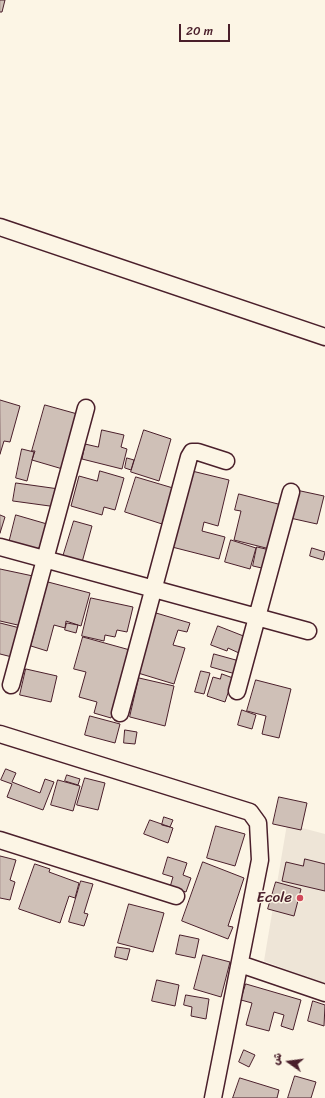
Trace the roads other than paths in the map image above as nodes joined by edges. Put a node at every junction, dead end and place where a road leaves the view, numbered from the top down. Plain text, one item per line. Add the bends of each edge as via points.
1 (0, 227) edge
2 (325, 337) edge
3 (86, 408) dead end
4 (226, 461) dead end
5 (291, 492) dead end
6 (0, 546) edge
7 (45, 559) junction
8 (153, 588) junction
9 (257, 617) junction
10 (308, 631) dead end
11 (11, 686) dead end
12 (237, 691) dead end
13 (120, 713) dead end
14 (0, 734) edge
15 (0, 840) edge
16 (176, 896) dead end
17 (240, 964) junction
18 (325, 993) edge
19 (213, 1098) edge

1 - 2 street
3 - 7 street
4 - 8 street via 192,452
5 - 9 street
6 - 7 street
7 - 8 street
7 - 11 street
8 - 9 street
8 - 13 street
9 - 10 street
9 - 12 street
14 - 17 street via 250,812 258,823 260,860
15 - 16 street
17 - 18 street
17 - 19 street

